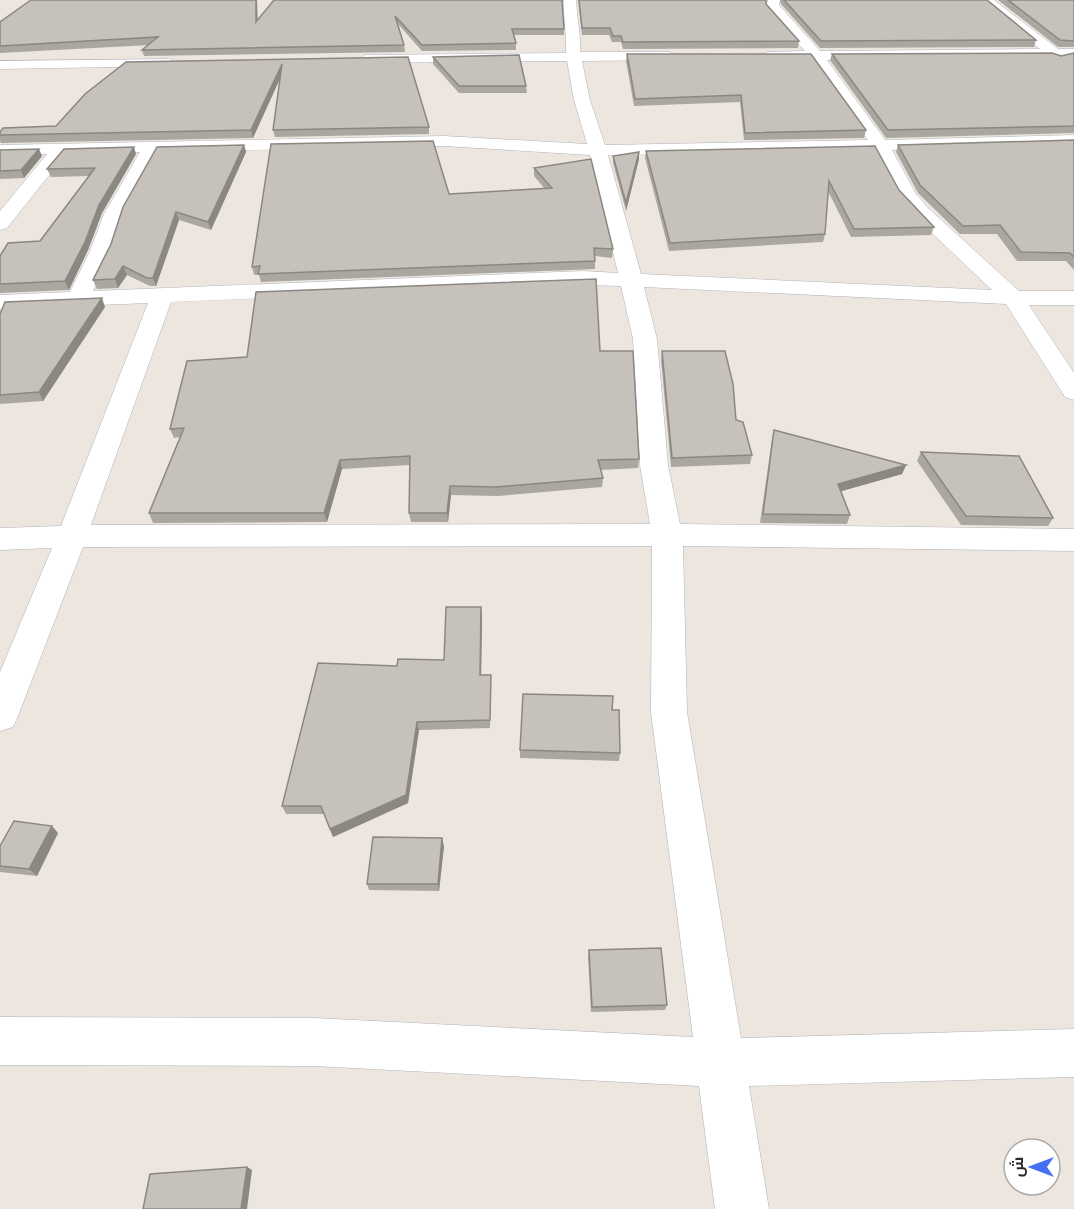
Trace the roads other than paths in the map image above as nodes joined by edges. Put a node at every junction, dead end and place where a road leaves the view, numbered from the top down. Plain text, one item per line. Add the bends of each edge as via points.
1 (570, 0) edge
2 (774, 0) edge
3 (986, 0) edge
4 (1053, 53) junction
5 (1074, 53) edge
6 (573, 55) junction
7 (816, 55) junction
8 (689, 56) edge
9 (747, 56) edge
10 (349, 59) edge
11 (185, 62) edge
12 (0, 65) edge
13 (1074, 70) edge
14 (1074, 140) edge
15 (880, 145) junction
16 (153, 146) junction
17 (62, 148) junction
18 (0, 150) edge
19 (598, 150) junction
20 (0, 224) edge
21 (632, 281) junction
22 (162, 296) junction
23 (1013, 298) junction
24 (1074, 298) edge
25 (78, 299) junction
26 (0, 302) edge
27 (1074, 392) edge
28 (668, 535) junction
29 (72, 536) junction
30 (0, 539) edge
31 (1074, 540) edge
32 (0, 716) edge
33 (0, 1041) edge
34 (1074, 1053) edge
35 (719, 1063) junction
36 (742, 1209) edge

1 - 6 street
2 - 7 street via 772,6
3 - 4 street
4 - 5 street
4 - 7 street
4 - 13 street
6 - 8 street
6 - 10 street
6 - 19 street
7 - 9 street
7 - 15 street
11 - 12 street
14 - 15 street
15 - 19 street
15 - 23 street via 922,213
16 - 17 street
16 - 19 street via 444,141
16 - 25 street via 114,214
17 - 18 street
17 - 20 street
19 - 21 street
21 - 22 street via 583,278
21 - 23 street
21 - 28 street via 645,339 654,465
22 - 25 street
22 - 29 street
23 - 24 street
23 - 27 street
25 - 26 street
28 - 29 street
28 - 31 street
28 - 35 street via 669,712
29 - 30 street
29 - 32 street
33 - 35 street via 314,1042
34 - 35 street
35 - 36 street

